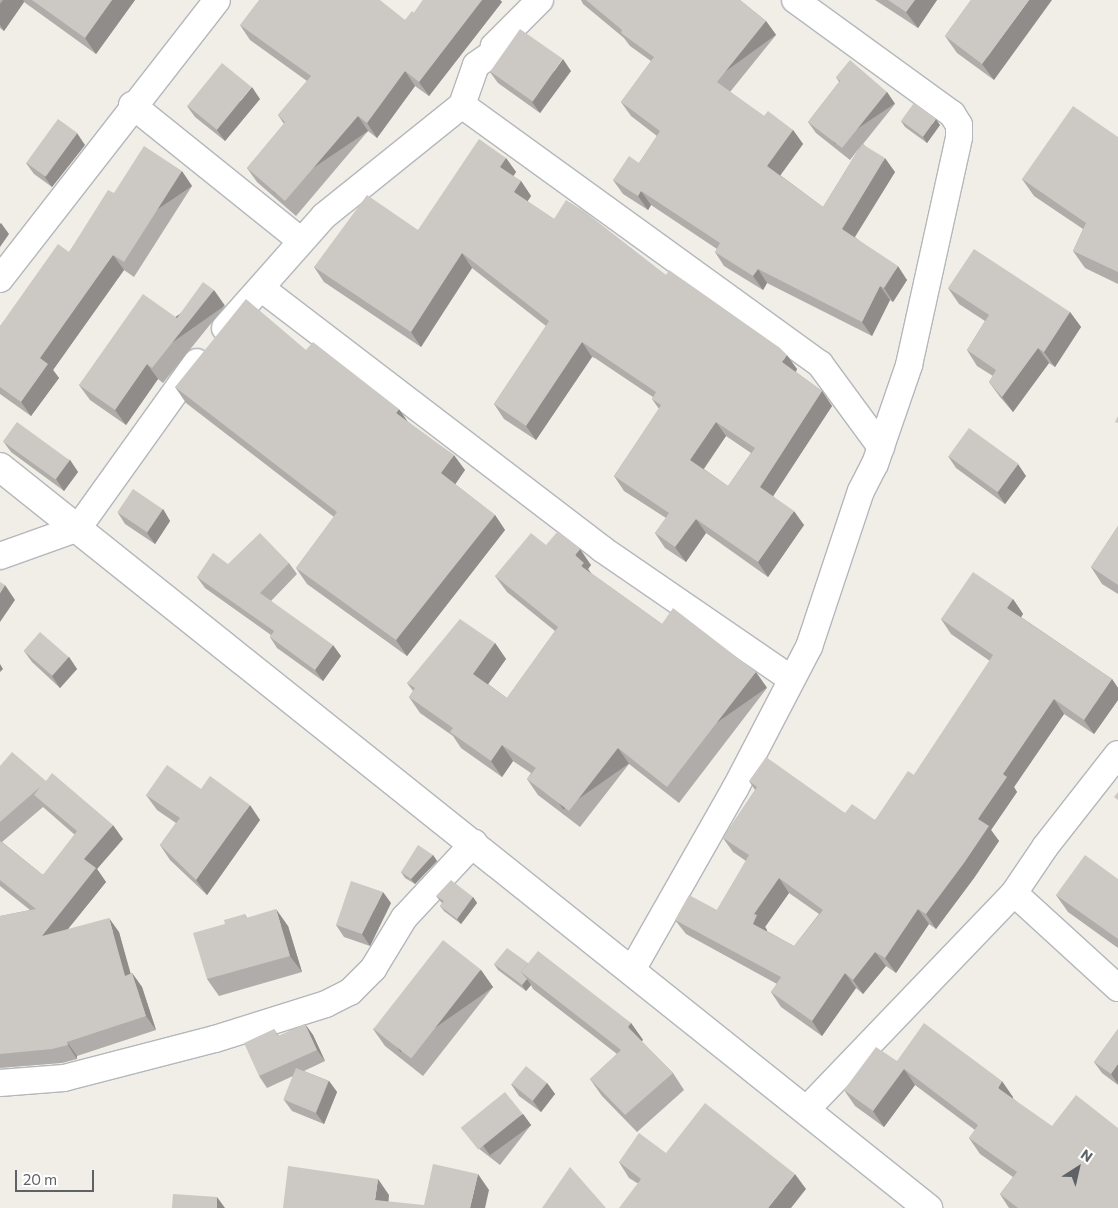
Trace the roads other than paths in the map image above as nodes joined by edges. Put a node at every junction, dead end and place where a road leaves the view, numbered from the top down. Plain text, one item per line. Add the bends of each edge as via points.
1 (217, 0) edge
2 (540, 0) edge
3 (794, 0) edge
4 (462, 105) junction
5 (132, 106) junction
6 (301, 241) junction
7 (0, 279) edge
8 (261, 288) junction
9 (881, 447) junction
10 (0, 467) edge
11 (78, 528) junction
12 (0, 556) edge
13 (791, 679) junction
14 (1118, 754) edge
15 (474, 843) junction
16 (1014, 893) junction
17 (632, 970) junction
18 (1118, 988) edge
19 (0, 1083) edge
20 (806, 1110) junction
21 (928, 1208) edge

1 - 5 street
2 - 4 street via 494,46 493,53 476,65
3 - 9 street via 952,114 959,125 909,365
4 - 6 street via 324,216
4 - 9 street via 820,364
5 - 6 street
5 - 7 street
6 - 8 street
8 - 11 street via 197,362
8 - 13 street via 602,549
9 - 13 street via 861,491 809,647
10 - 11 main road
11 - 12 street
11 - 15 main road
13 - 17 street via 735,789
14 - 16 street via 1045,847
15 - 17 main road
15 - 19 street via 404,918 373,969 350,992 326,1004 215,1039 64,1078
16 - 18 street
16 - 20 street
17 - 20 main road
20 - 21 main road

